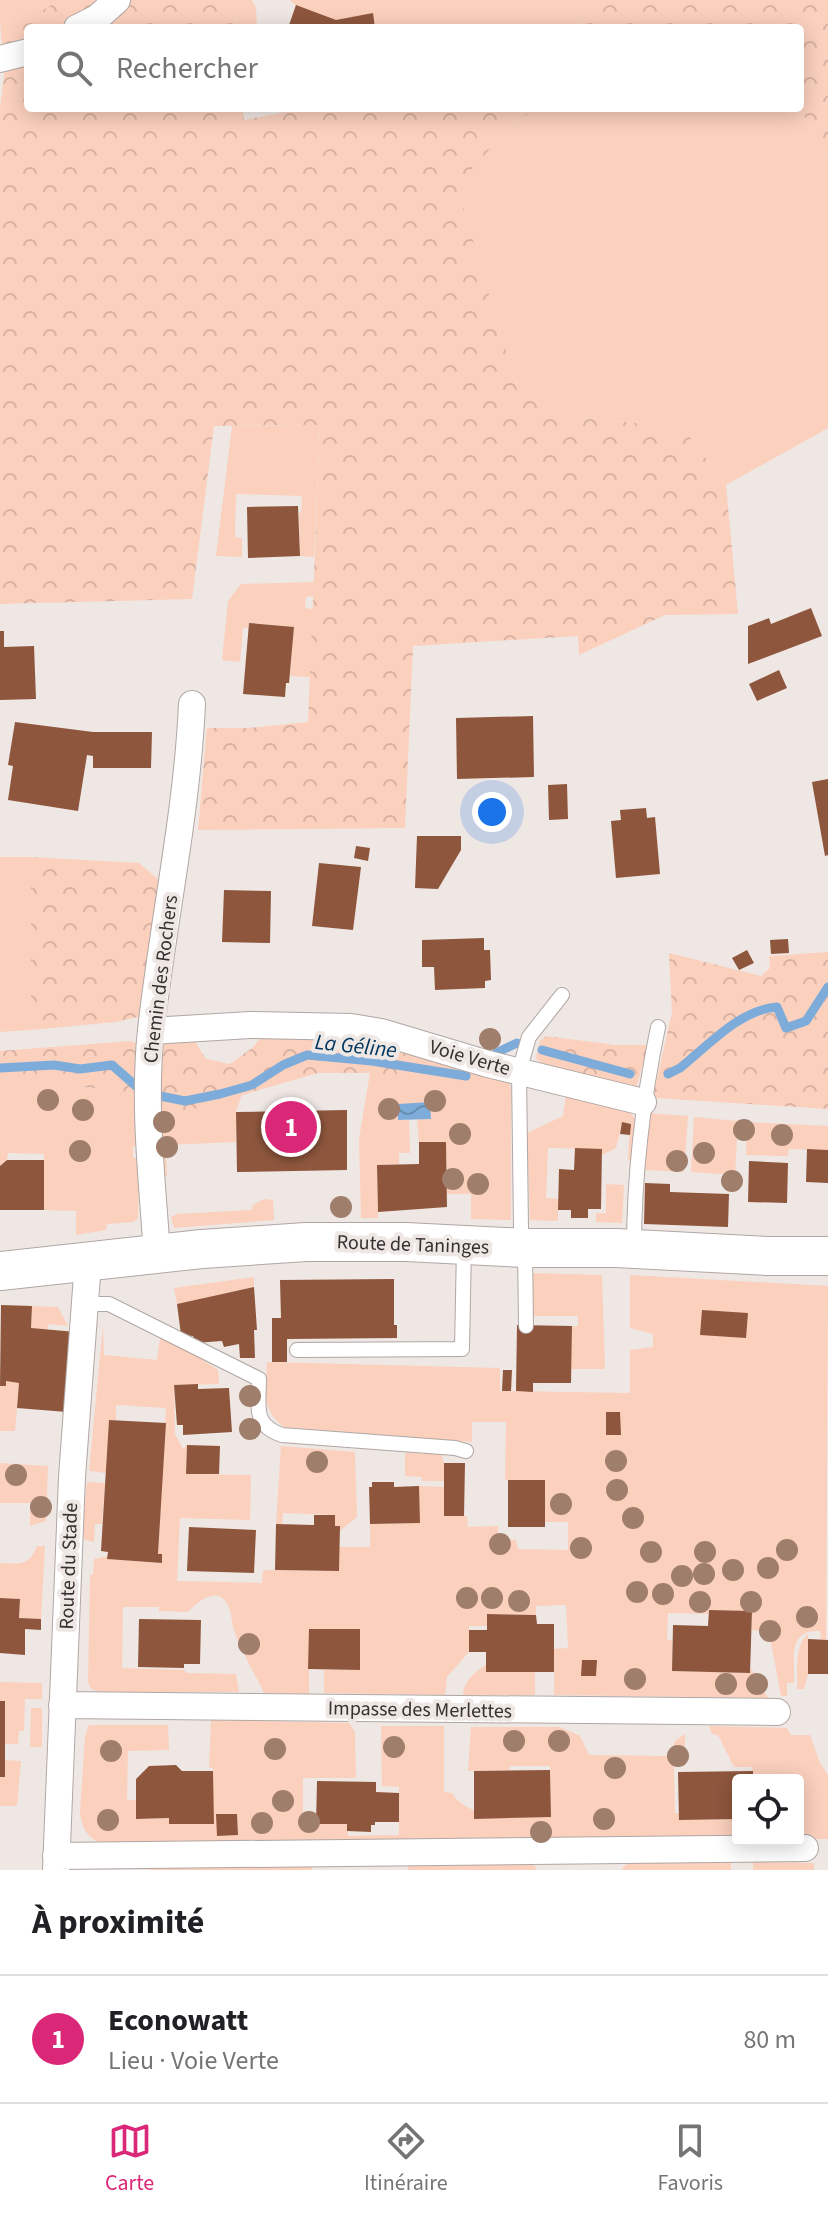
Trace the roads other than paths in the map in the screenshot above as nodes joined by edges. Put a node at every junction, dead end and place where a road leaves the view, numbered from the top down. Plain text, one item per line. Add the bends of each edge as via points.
1 (117, 0) edge
2 (85, 24) edge
3 (24, 53) edge
4 (0, 59) edge
5 (192, 704) dead end
6 (562, 995) dead end
7 (658, 1027) dead end
8 (151, 1031) junction
9 (519, 1071) junction
10 (643, 1102) junction
11 (464, 1244) junction
12 (525, 1248) junction
13 (634, 1249) junction
14 (157, 1254) junction
15 (828, 1256) edge
16 (88, 1262) junction
17 (0, 1271) edge
18 (86, 1304) junction
19 (526, 1326) dead end
20 (297, 1350) dead end
21 (466, 1451) dead end
22 (62, 1705) junction
23 (777, 1712) dead end
24 (805, 1848) dead end
25 (56, 1863) edge

1 - 2 street
3 - 4 street
5 - 8 street, Chemin des Rochers via 186,789
6 - 9 lane via 529,1037
7 - 10 lane
8 - 9 street, Voie Verte via 250,1025 351,1027
8 - 14 street, Chemin des Rochers via 147,1085
9 - 10 street, Voie Verte
9 - 12 lane
10 - 13 lane
11 - 12 main road, Route de Taninges
11 - 14 main road, Route de Taninges via 266,1243
11 - 20 lane via 462,1349
12 - 13 main road, Route de Taninges
12 - 19 lane
13 - 15 main road, Route de Taninges
14 - 16 main road, Route de Taninges
16 - 17 main road, Route de Taninges
16 - 18 street, Route du Stade
18 - 21 lane via 109,1304 259,1379 260,1420 275,1433
18 - 22 street, Route du Stade
22 - 23 street, Impasse des Merlettes
22 - 25 street, Route du Stade
24 - 25 street

